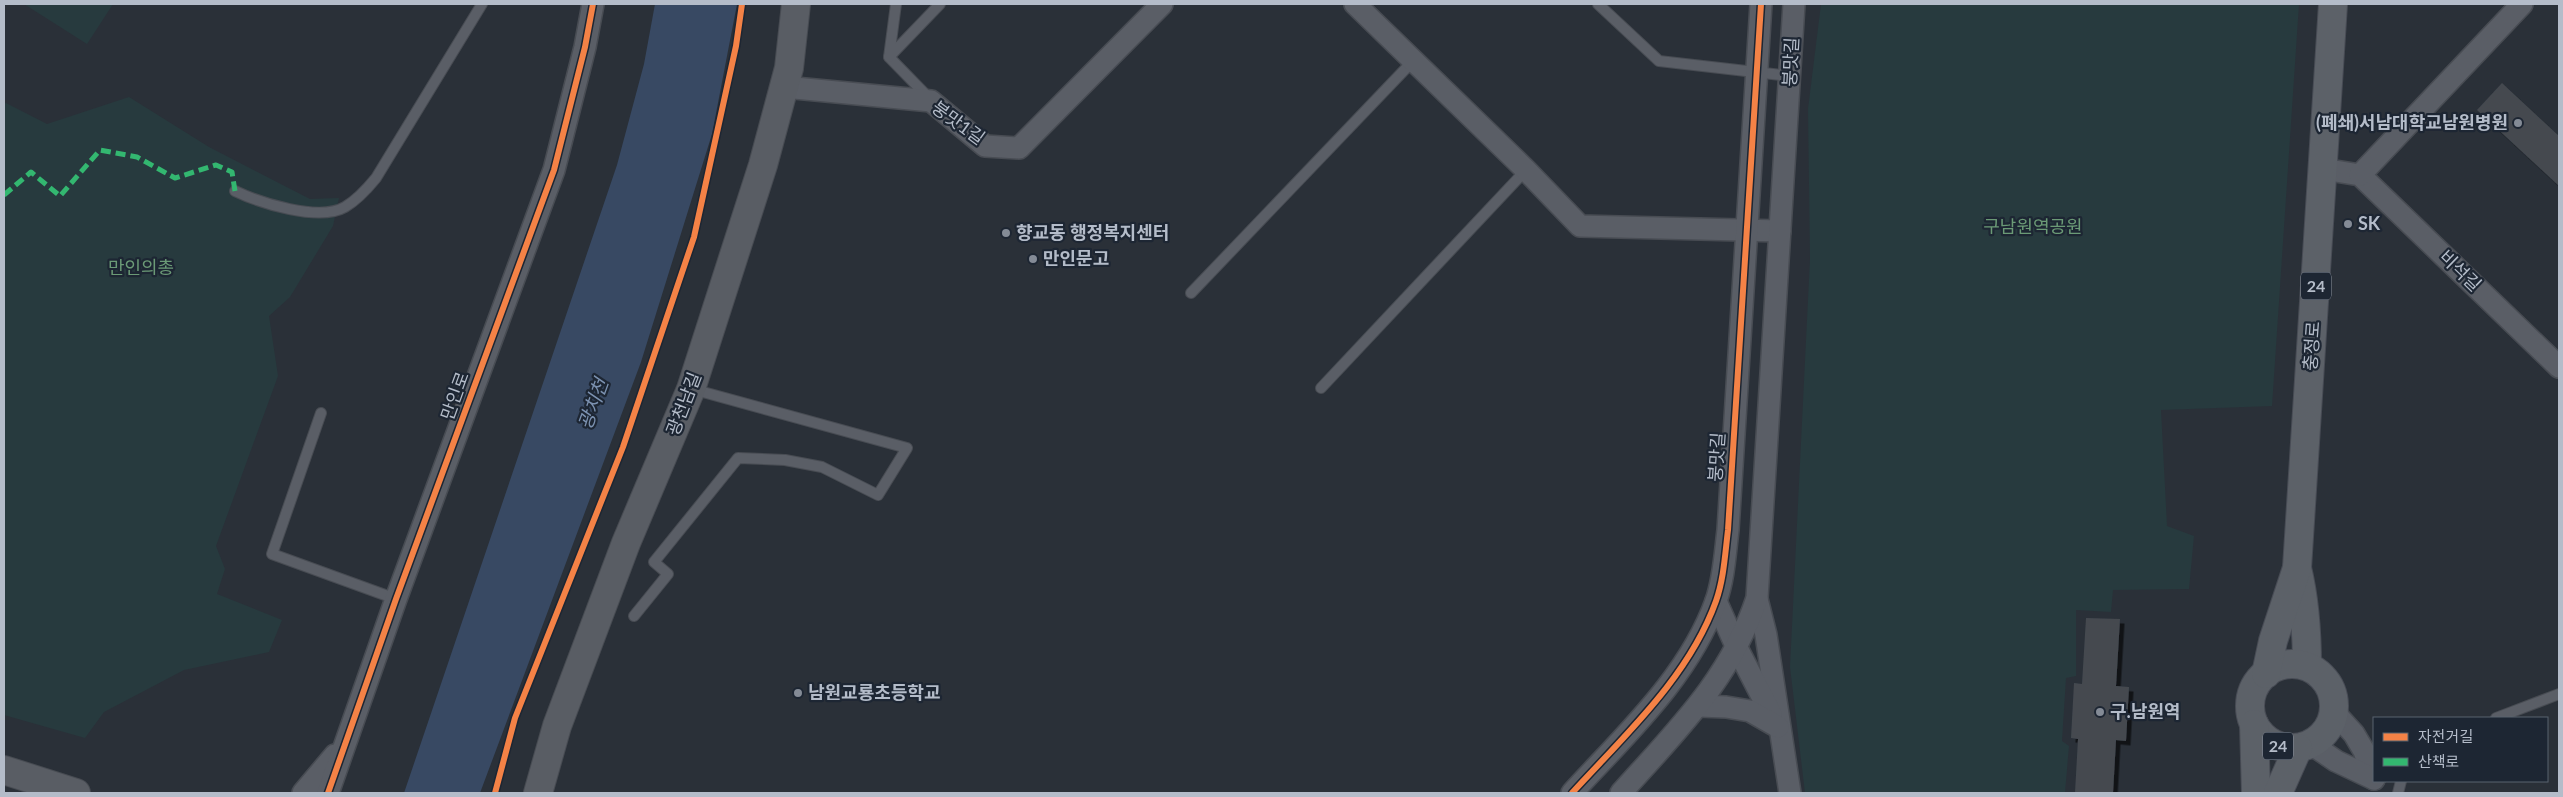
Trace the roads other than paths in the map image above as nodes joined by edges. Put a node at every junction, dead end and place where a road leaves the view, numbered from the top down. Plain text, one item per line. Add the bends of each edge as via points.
1 (482, 4) edge
2 (593, 4) edge
3 (796, 4) edge
4 (896, 4) edge
5 (940, 4) edge
6 (1162, 4) edge
7 (1355, 4) edge
8 (1598, 4) edge
9 (1761, 4) edge
10 (1794, 4) edge
11 (2332, 4) edge
12 (2522, 4) edge
13 (889, 57) junction
14 (1413, 61) junction
15 (1757, 73) junction
16 (1790, 76) junction
17 (784, 87) junction
18 (931, 101) junction
19 (2323, 169) junction
20 (1526, 170) junction
21 (2360, 175) junction
22 (235, 191) dead end
23 (1746, 229) junction
24 (1780, 231) junction
25 (1191, 293) dead end
26 (2559, 367) edge
27 (1321, 388) dead end
28 (691, 389) junction
29 (321, 413) dead end
30 (2297, 568) junction
31 (1757, 598) junction
32 (396, 599) junction
33 (1716, 600) junction
34 (634, 616) dead end
35 (1736, 646) junction
36 (2307, 666) junction
37 (2266, 674) junction
38 (2559, 694) edge
39 (1699, 706) junction
40 (2334, 712) junction
41 (2499, 717) edge
42 (2254, 724) junction
43 (1778, 728) junction
44 (343, 745) junction
45 (2304, 746) junction
46 (4, 770) edge
47 (2373, 777) edge
48 (2373, 780) edge
49 (2376, 782) edge
50 (76, 793) edge
51 (303, 793) edge
52 (328, 793) edge
53 (538, 793) edge
54 (1572, 793) edge
55 (1621, 793) edge
56 (1790, 793) edge
57 (2256, 793) edge
58 (2278, 793) edge
59 (2386, 793) edge

1 - 22 lane via 376,178 363,194 344,208 329,212 269,205
2 - 32 street, 만인로 via 554,170
3 - 17 street, 광천남길
4 - 13 lane
5 - 13 lane
6 - 18 street, 붕맛1길 via 1019,148 985,146
7 - 14 street
8 - 15 lane via 1660,62
9 - 15 street, 붕맛길
10 - 16 street, 붕맛길
11 - 19 main road, 충정로 / 24
12 - 21 street
13 - 18 lane
14 - 20 street
14 - 25 lane
15 - 16 lane
15 - 23 street, 붕맛길
16 - 24 street, 붕맛길
17 - 18 street, 붕맛1길
17 - 28 street, 광천남길 via 763,165
19 - 21 street
19 - 30 main road, 충정로 / 24
20 - 23 street via 1580,226
20 - 27 lane
21 - 26 street, 비석길
23 - 24 street
23 - 33 street, 붕맛길 via 1728,530 1723,574
24 - 31 street, 붕맛길
28 - 34 lane via 907,448 878,495 822,467 785,460 738,458 654,562 668,574
28 - 53 street, 광천남길 via 626,543 557,726
29 - 32 lane via 272,554
30 - 36 main road, 충정로 / 24 via 2307,626
30 - 37 main road, 충정로 / 24 via 2273,641
31 - 35 street, 붕맛길
31 - 43 street, 붕맛길 via 1766,635
32 - 44 street, 만인로
33 - 35 street, 붕맛길
33 - 54 street, 붕맛길 via 1686,660 1647,710
35 - 39 street, 붕맛길
35 - 43 street, 붕맛길
36 - 37 main road via 2292,664
36 - 40 main road via 2328,684 2334,698
37 - 42 main road, 24 via 2251,697 2250,711
38 - 41 lane
39 - 43 street via 1750,711
39 - 55 street, 붕맛길
40 - 45 main road, 24 via 2330,726 2322,736
40 - 47 street via 2354,734
42 - 45 main road, 24 via 2272,743 2284,748
42 - 57 main road, 24
43 - 56 street, 붕맛길
44 - 51 street
44 - 52 street, 만인로
45 - 48 street
45 - 58 main road, 24
46 - 50 street
49 - 59 street

